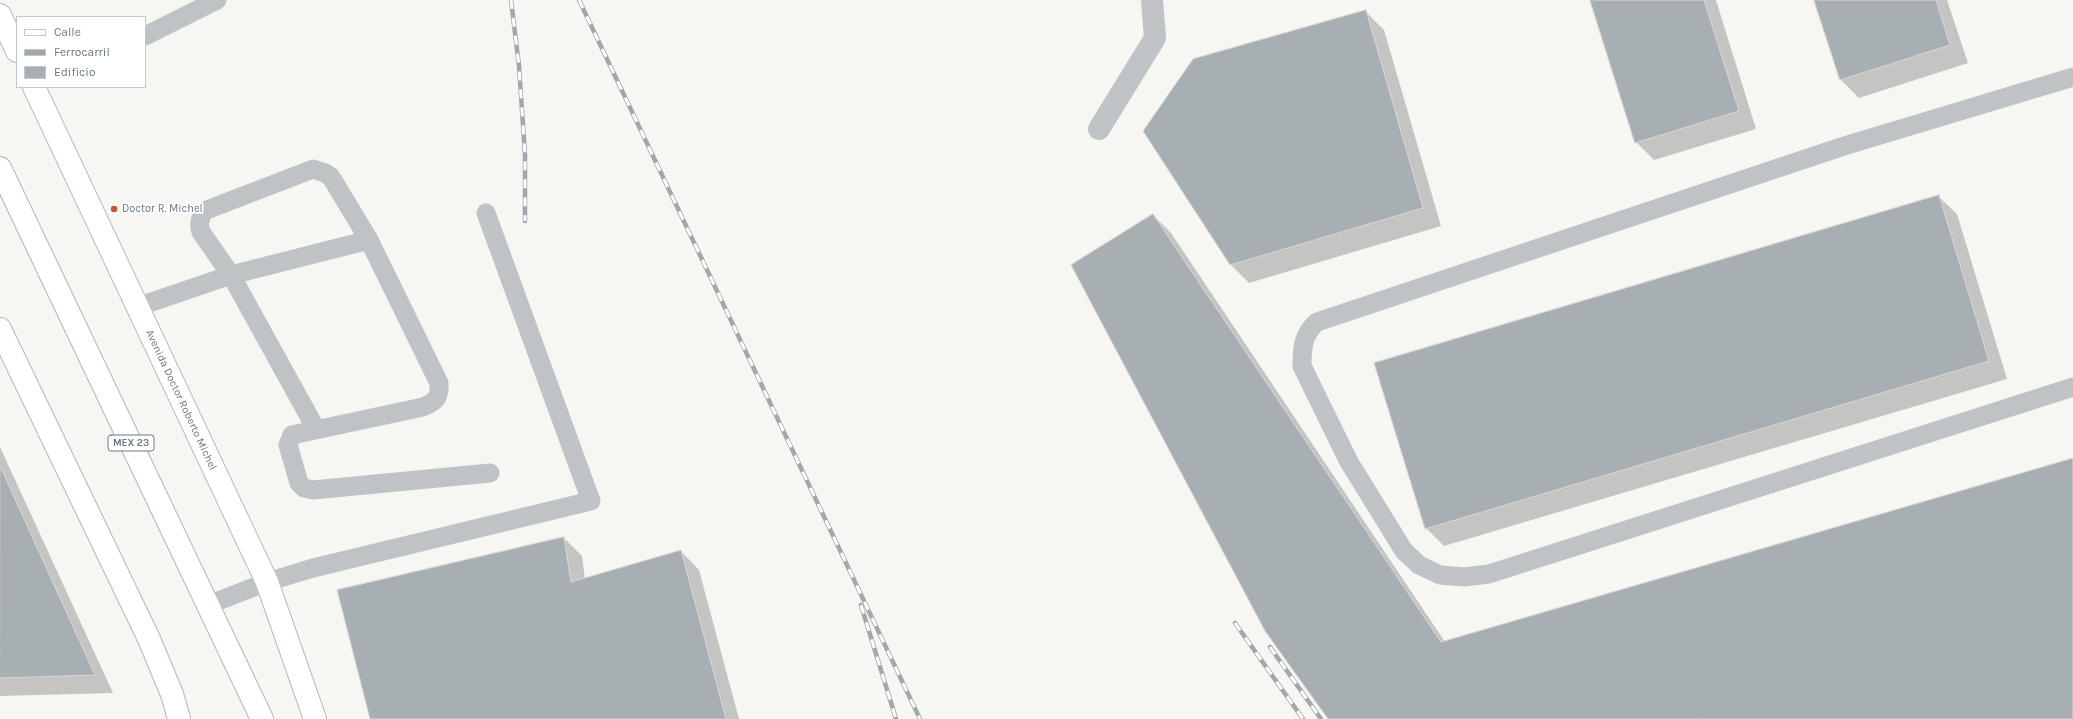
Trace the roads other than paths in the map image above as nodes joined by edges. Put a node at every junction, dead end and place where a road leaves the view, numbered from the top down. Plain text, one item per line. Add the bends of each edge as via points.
1 (217, 0) edge
2 (1152, 0) edge
3 (0, 15) edge
4 (146, 36) edge
5 (16, 49) edge
6 (2073, 77) edge
7 (41, 90) edge
8 (1099, 129) dead end
9 (0, 168) edge
10 (486, 213) dead end
11 (369, 240) junction
12 (231, 275) junction
13 (137, 306) junction
14 (0, 329) edge
15 (2073, 387) edge
16 (316, 429) junction
17 (490, 473) dead end
18 (267, 582) junction
19 (208, 605) junction
20 (179, 719) edge
21 (262, 719) edge
22 (315, 719) edge

1 - 4 lane
2 - 8 street via 1155,38
3 - 5 main road
6 - 15 lane via 1844,146 1317,322 1309,329 1302,354 1302,366 1349,462 1404,550 1419,566 1440,575 1464,577 1488,574
7 - 13 main road, Avenida Doctor Roberto Michel
9 - 19 main road, MEX 23
10 - 18 lane via 591,502 313,568
11 - 12 lane
11 - 12 lane via 331,177 319,170 306,171 204,211 200,222 201,232
11 - 16 lane via 439,383 440,391 432,404 423,407
12 - 13 lane
12 - 16 lane
13 - 18 main road, Avenida Doctor Roberto Michel
14 - 20 main road via 149,639 172,694
16 - 17 lane via 296,432 289,442 299,483 308,490
18 - 19 lane
18 - 22 main road, Avenida Doctor Roberto Michel
19 - 21 main road, MEX 23

